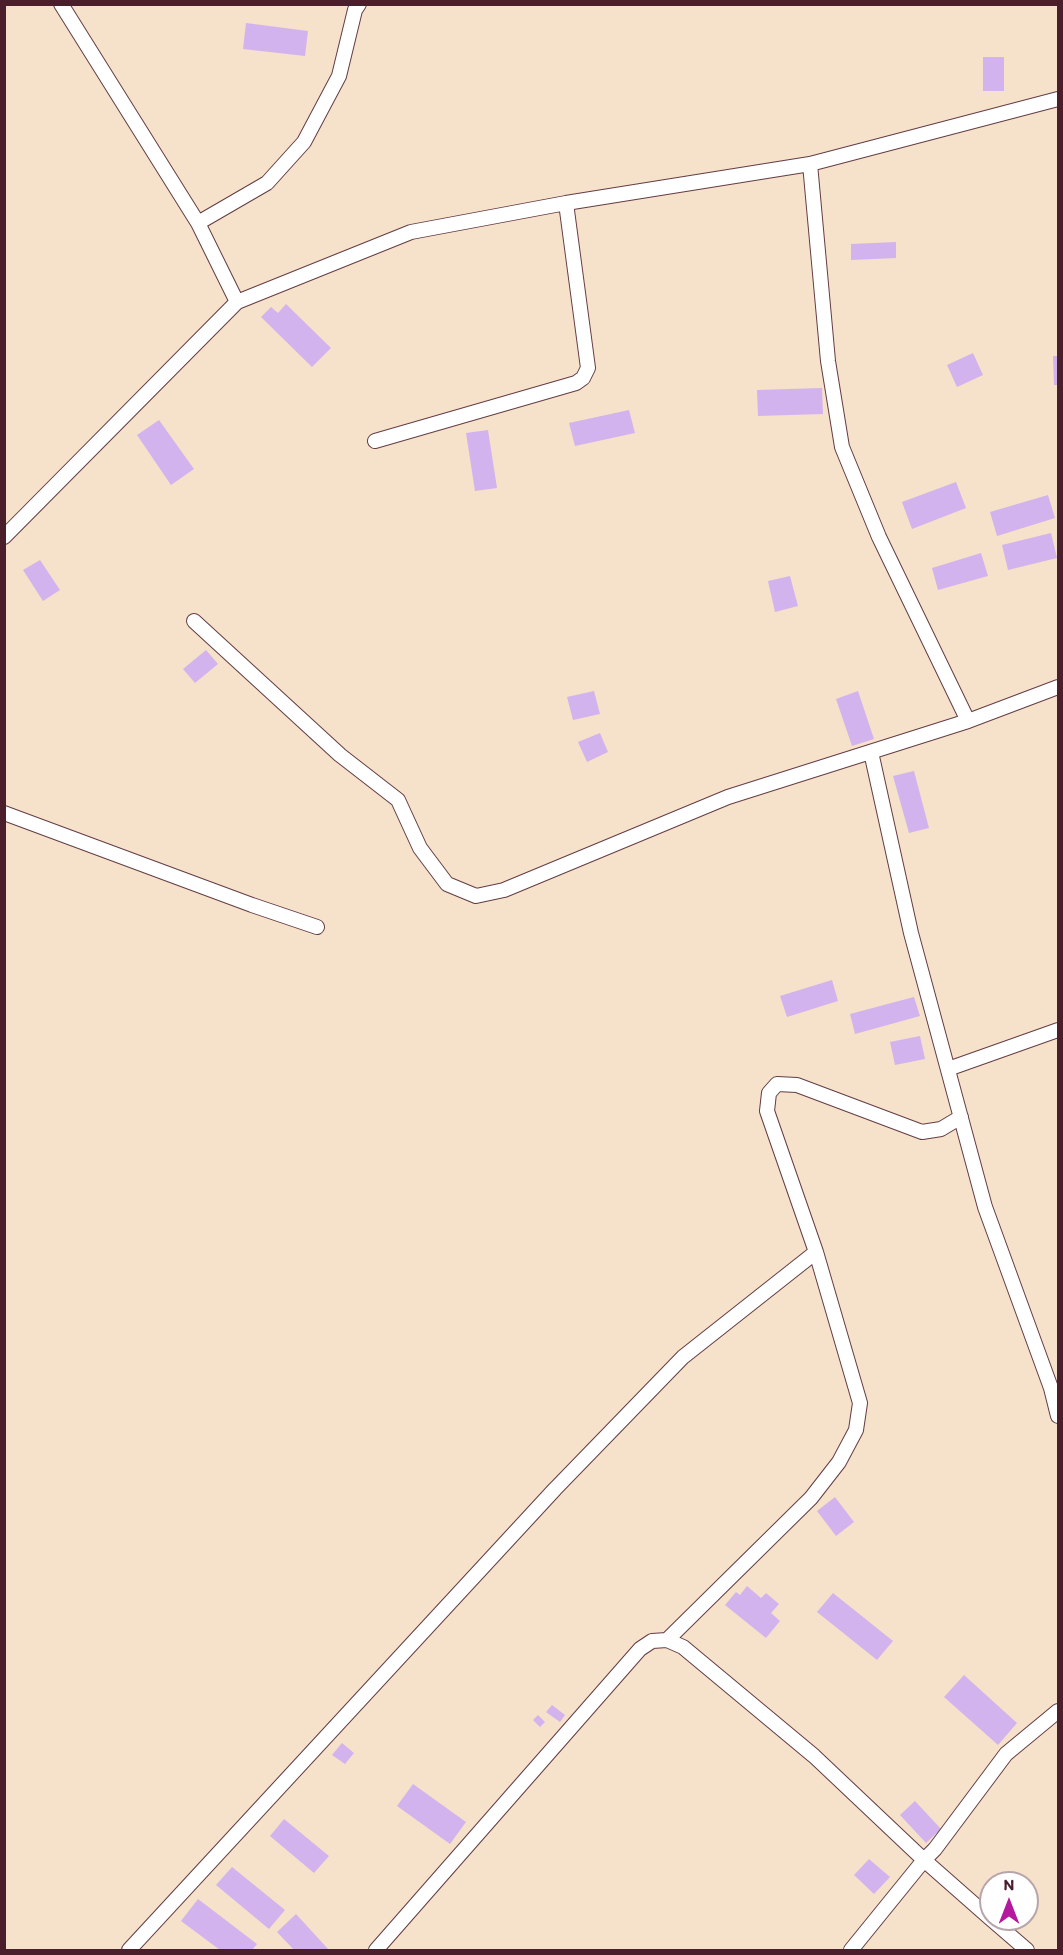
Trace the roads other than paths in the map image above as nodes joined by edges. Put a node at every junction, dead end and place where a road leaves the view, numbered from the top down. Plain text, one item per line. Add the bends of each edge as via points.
1 (61, 4) edge
2 (359, 4) edge
3 (1059, 99) edge
4 (810, 164) junction
5 (566, 203) junction
6 (198, 223) junction
7 (237, 302) junction
8 (375, 441) dead end
9 (4, 537) edge
10 (194, 621) dead end
11 (1059, 687) edge
12 (968, 721) junction
13 (871, 752) junction
14 (4, 813) edge
15 (317, 927) dead end
16 (1059, 1030) edge
17 (948, 1069) junction
18 (961, 1117) junction
19 (816, 1252) junction
20 (1055, 1386) edge
21 (1059, 1416) edge
22 (667, 1640) junction
23 (1059, 1711) edge
24 (924, 1860) junction
25 (979, 1908) edge
26 (1005, 1931) edge
27 (129, 1950) edge
28 (376, 1950) edge
29 (851, 1950) edge
30 (1027, 1950) edge

1 - 6 street
2 - 6 street via 339,76 304,142 267,183
3 - 4 street
4 - 5 street
4 - 12 street via 828,361 842,447 879,537
5 - 7 street via 411,232
5 - 8 street via 588,368 583,378
6 - 7 street
7 - 9 street
10 - 13 street via 340,755 398,800 420,848 447,884 476,896 504,891 728,797
11 - 12 street
12 - 13 street
13 - 17 street via 911,933
14 - 15 street
16 - 17 street
17 - 18 street
18 - 19 street via 941,1129 922,1132 797,1085 777,1084 769,1093 767,1111
18 - 20 street via 985,1208
19 - 22 street via 860,1403 856,1430 839,1462 811,1498
19 - 27 street via 683,1357 555,1489
20 - 21 street
22 - 24 street via 682,1647 795,1740
22 - 28 street via 652,1641 640,1649
23 - 24 street via 1006,1754
24 - 25 street
24 - 29 street
26 - 30 street

